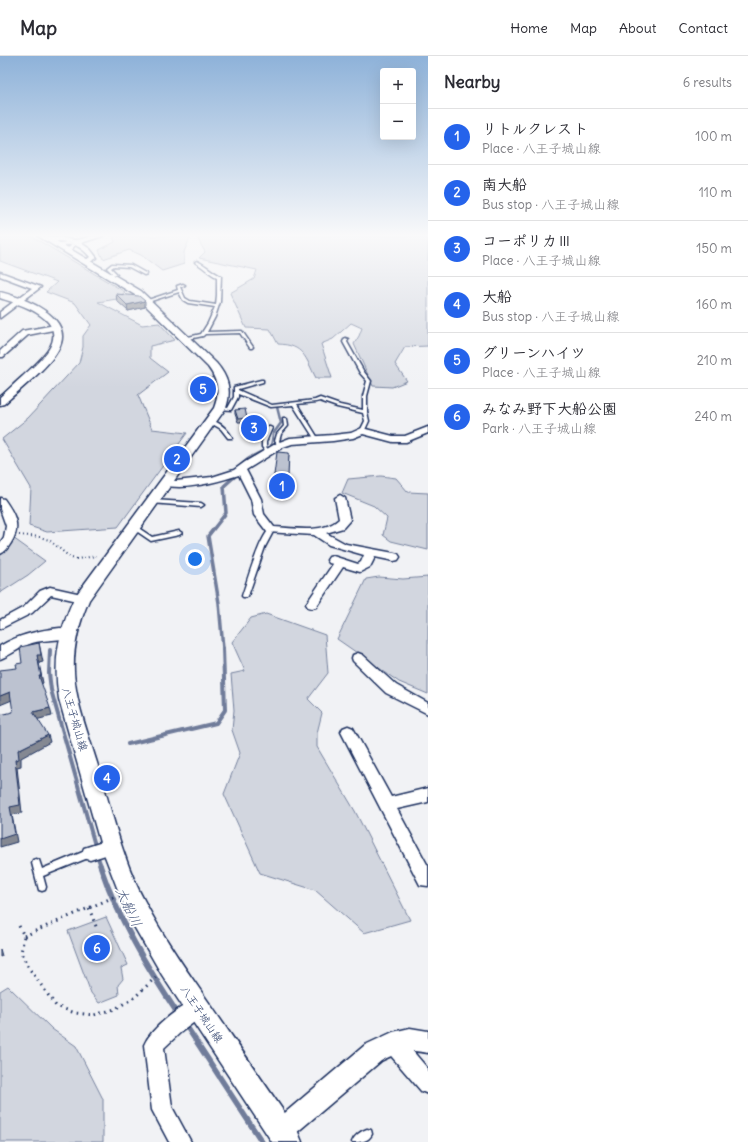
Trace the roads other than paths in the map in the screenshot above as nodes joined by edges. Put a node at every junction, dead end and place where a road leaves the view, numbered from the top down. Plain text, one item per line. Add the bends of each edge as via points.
1 (36, 287) edge
2 (128, 287) edge
3 (179, 287) edge
4 (219, 287) edge
5 (179, 291) junction
6 (0, 295) edge
7 (147, 301) junction
8 (19, 302) junction
9 (216, 306) junction
10 (0, 316) edge
11 (55, 327) junction
12 (204, 333) junction
13 (185, 339) junction
14 (346, 339) dead end
15 (0, 341) edge
16 (14, 344) junction
17 (251, 347) dead end
18 (0, 355) edge
19 (261, 381) dead end
20 (236, 391) junction
21 (0, 402) edge
22 (294, 403) junction
23 (220, 408) junction
24 (365, 412) junction
25 (285, 419) dead end
26 (211, 421) junction
27 (270, 428) dead end
28 (428, 430) edge
29 (362, 431) junction
30 (230, 437) dead end
31 (316, 438) junction
32 (280, 445) junction
33 (269, 452) junction
34 (236, 473) junction
35 (166, 483) junction
36 (340, 498) dead end
37 (0, 501) edge
38 (153, 502) junction
39 (201, 505) dead end
40 (134, 527) junction
41 (271, 530) junction
42 (317, 532) junction
43 (179, 533) dead end
44 (0, 550) edge
45 (371, 552) junction
46 (394, 557) dead end
47 (245, 596) dead end
48 (82, 598) junction
49 (312, 604) dead end
50 (0, 625) edge
51 (68, 633) junction
52 (0, 653) edge
53 (358, 658) dead end
54 (428, 709) edge
55 (348, 732) dead end
56 (428, 795) edge
57 (386, 804) junction
58 (101, 850) junction
59 (36, 863) dead end
60 (39, 874) junction
61 (428, 878) edge
62 (42, 886) dead end
63 (186, 1016) junction
64 (428, 1042) edge
65 (393, 1043) junction
66 (428, 1084) edge
67 (367, 1134) dead end
68 (285, 1136) edge
69 (181, 1142) edge
70 (357, 1142) edge

1 - 8 street
2 - 7 main road, 八王子城山線
3 - 5 lane
4 - 9 lane via 219,301
5 - 7 lane
5 - 9 lane via 184,300
6 - 8 street
7 - 13 main road, 八王子城山線
8 - 10 street
8 - 11 street via 43,314
9 - 12 lane
11 - 16 street via 30,331
11 - 21 street via 57,341 53,352
12 - 13 lane
12 - 17 lane via 241,332
13 - 23 main road, 八王子城山線 via 221,377 224,400
14 - 24 lane via 345,342 369,381 365,396
15 - 16 street
16 - 18 street
19 - 20 lane via 236,388
20 - 22 lane via 271,406
20 - 23 lane via 229,409
22 - 24 lane via 320,399
22 - 31 lane
23 - 26 main road, 八王子城山線
24 - 29 lane via 367,421
25 - 32 lane via 286,426 277,441
26 - 30 lane via 224,428
26 - 35 main road, 八王子城山線
27 - 33 lane via 264,442 264,447
28 - 29 street via 406,439 393,439
29 - 31 street via 333,438
31 - 32 street via 290,441
32 - 33 street
33 - 34 street
34 - 35 street via 213,480
34 - 41 street via 256,500 259,515
35 - 38 main road, 八王子城山線
36 - 42 street via 345,520 342,525
37 - 44 street via 11,519 11,535
38 - 39 lane
38 - 40 main road, 八王子城山線
40 - 43 lane via 151,539
40 - 48 main road, 八王子城山線
41 - 42 street
41 - 47 lane via 262,547
42 - 45 street via 323,539
45 - 46 street
45 - 49 street via 366,564 360,568 336,561
48 - 50 street via 50,591 28,610
48 - 51 main road, 八王子城山線
51 - 52 street via 36,637
51 - 58 main road, 八王子城山線 via 63,662 64,679
53 - 54 street via 391,689
55 - 57 street
56 - 57 street
57 - 61 street via 426,879
58 - 60 lane
58 - 63 main road, 八王子城山線 via 128,890 142,920 170,967
59 - 60 lane
60 - 62 lane
63 - 68 main road, 八王子城山線
63 - 69 street via 154,1045 162,1110
64 - 65 street via 410,1039
65 - 66 street
65 - 68 street via 373,1053
67 - 70 lane

